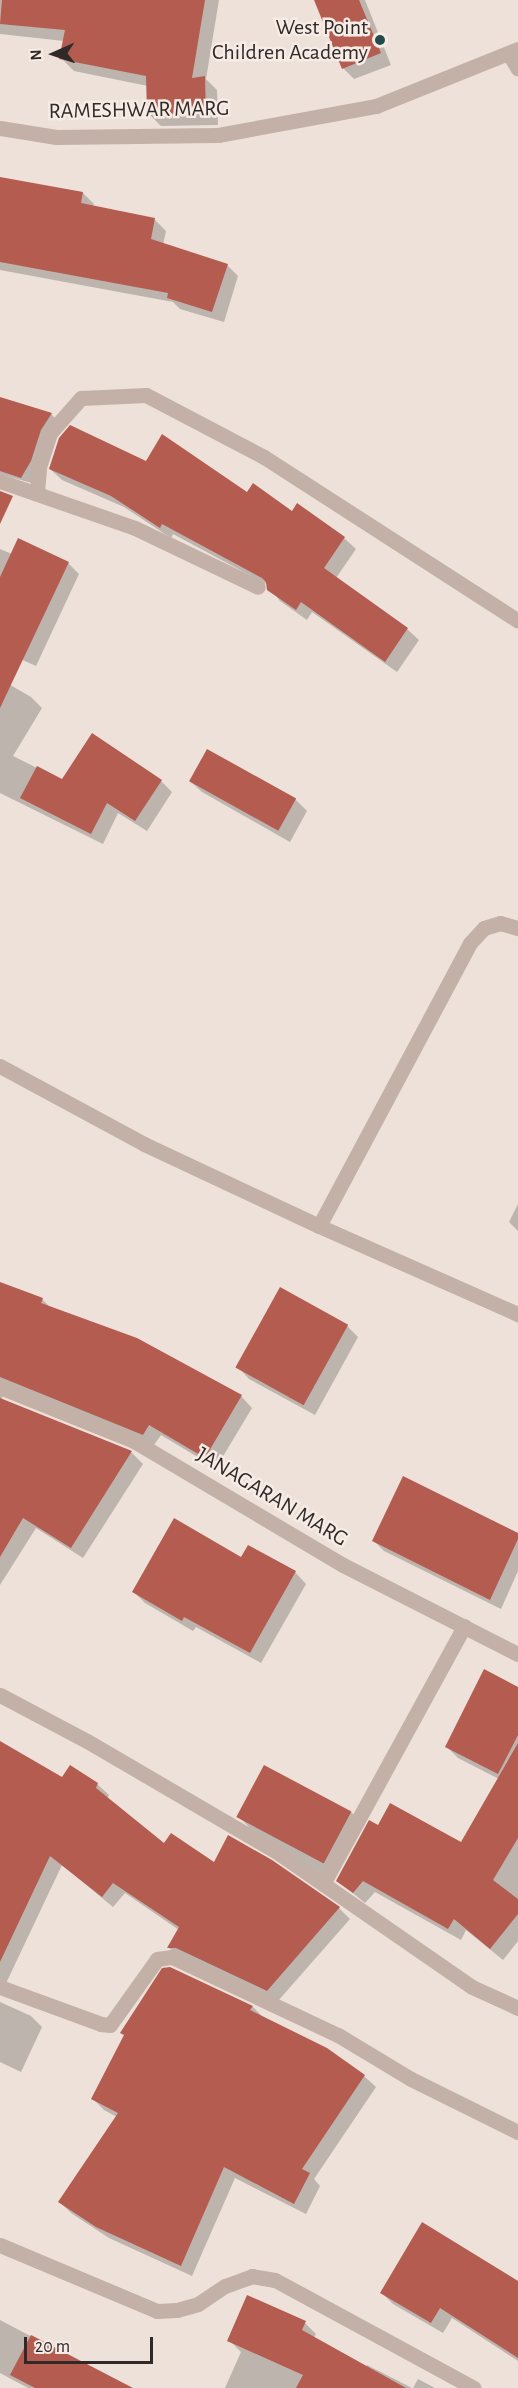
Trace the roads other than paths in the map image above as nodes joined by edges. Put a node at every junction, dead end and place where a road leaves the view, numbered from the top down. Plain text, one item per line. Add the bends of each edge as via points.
1 (514, 52) edge
2 (518, 69) edge
3 (0, 128) edge
4 (0, 480) edge
5 (37, 492) junction
6 (258, 587) dead end
7 (518, 621) edge
8 (518, 928) edge
9 (0, 1066) edge
10 (319, 1226) junction
11 (518, 1314) edge
12 (0, 1387) edge
13 (464, 1626) junction
14 (518, 1654) edge
15 (0, 1695) edge
16 (323, 1884) junction
17 (0, 1987) edge
18 (518, 2008) edge
19 (518, 2132) edge
20 (0, 2245) edge
21 (474, 2388) edge

1 - 2 street
1 - 3 street, RAMESHWAR MARG via 376,106 218,135 56,137
4 - 5 street
5 - 6 street via 135,528
5 - 7 street via 39,467 51,434 81,398 146,395 264,457
8 - 10 street via 500,923 484,928 470,944
9 - 10 street via 144,1144
10 - 11 street
12 - 13 street, JANAGARAN MARG via 134,1441 343,1565
13 - 14 street, JANAGARAN MARG
13 - 16 street
15 - 16 street via 277,1851
16 - 18 street via 472,1987
17 - 19 street via 110,2025 157,1959 172,1957 338,2035 411,2079
20 - 21 street via 157,2311 198,2304 225,2286 252,2276 275,2280

